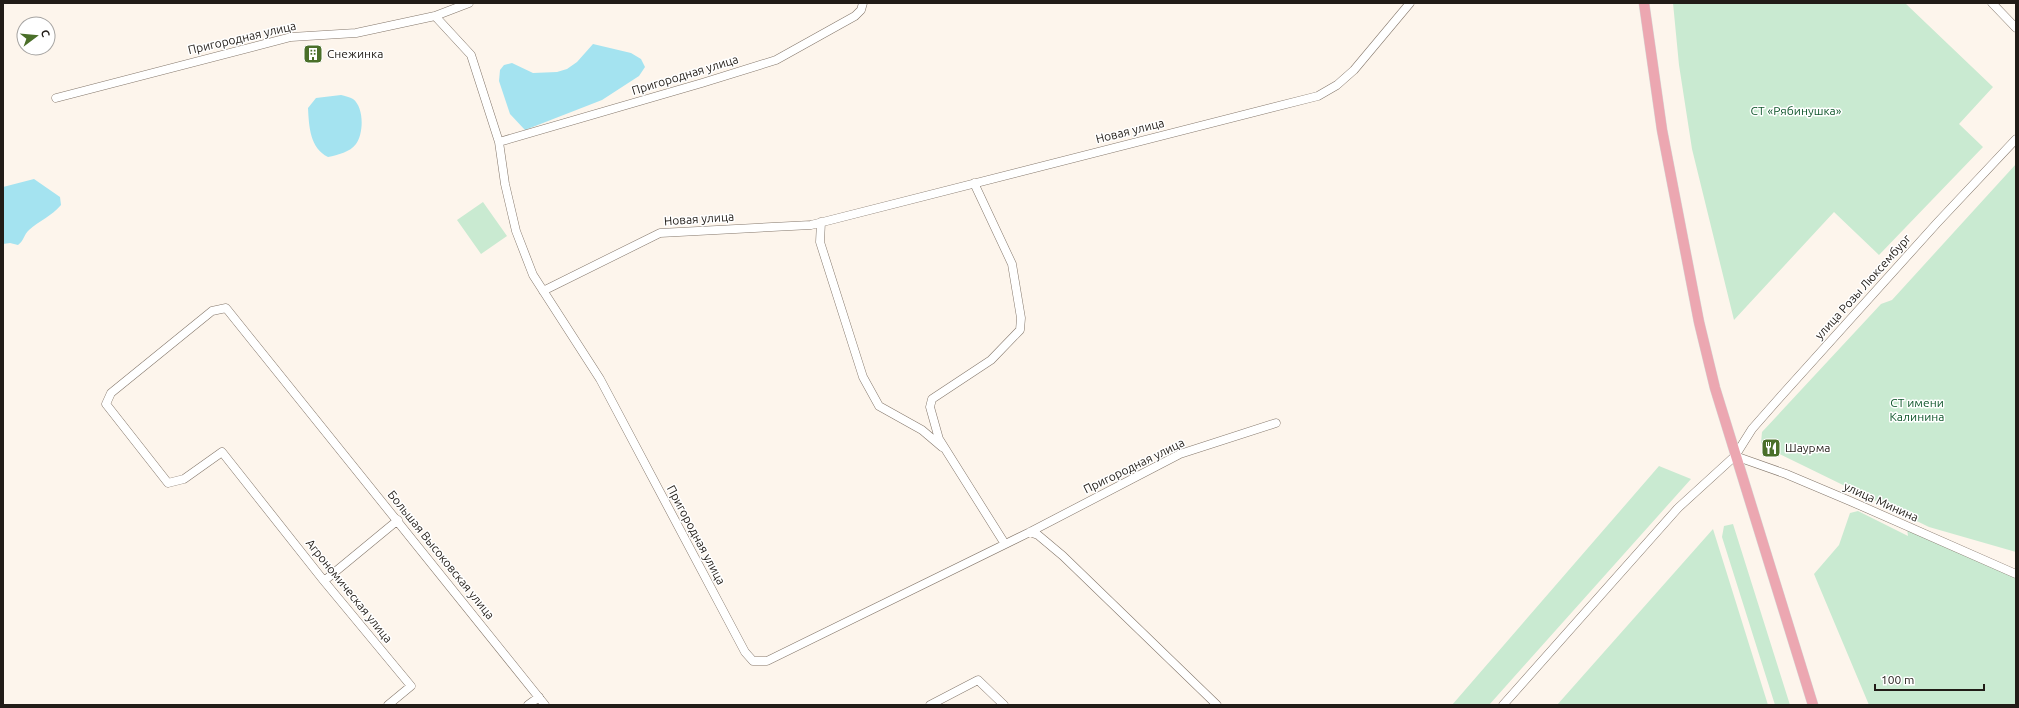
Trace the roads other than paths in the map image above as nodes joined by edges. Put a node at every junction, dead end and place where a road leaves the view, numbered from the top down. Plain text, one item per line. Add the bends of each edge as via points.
1 (469, 3) edge
2 (863, 3) edge
3 (1410, 3) edge
4 (1644, 3) edge
5 (1992, 3) edge
6 (435, 16) junction
7 (2016, 28) edge
8 (56, 98) dead end
9 (2016, 139) edge
10 (499, 142) junction
11 (974, 183) junction
12 (821, 222) junction
13 (543, 291) junction
14 (1276, 423) dead end
15 (946, 450) junction
16 (1735, 456) junction
17 (251, 488) joint
18 (398, 520) junction
19 (1030, 532) junction
20 (1005, 544) junction
21 (2016, 574) edge
22 (324, 581) junction
23 (539, 697) junction
24 (388, 705) edge
25 (528, 705) edge
26 (545, 705) edge
27 (930, 705) edge
28 (1004, 705) edge
29 (1217, 705) edge
30 (1503, 705) edge
31 (1812, 705) edge

1 - 6 street, Пригородная улица
2 - 10 street, Пригородная улица via 855,16 776,60
3 - 11 street, Новая улица via 1354,70 1337,85 1318,96
4 - 16 main road via 1662,130 1696,307 1715,388
5 - 7 street
6 - 8 street, Пригородная улица via 356,33 291,37
6 - 10 street, Пригородная улица via 471,55
9 - 16 street, улица Розы Люксембург via 1782,395 1752,429
10 - 13 street, Пригородная улица via 516,231 533,275
11 - 12 street, Новая улица
11 - 15 street via 1012,264 1021,318 1020,330 991,360 932,398 930,407 939,439
12 - 13 street, Новая улица via 812,225 660,233
12 - 15 street via 820,242 863,377 879,406 922,430
13 - 20 street, Пригородная улица via 600,379 744,652 753,661 767,662
14 - 19 street, Пригородная улица via 1180,454
15 - 20 street
16 - 21 street, улица Минина via 1836,495
16 - 30 street, улица Розы Люксембург via 1678,508
16 - 31 main road
17 - 18 street, Большая Высоковская улица via 222,452 184,479 168,483 106,404 111,394 212,311 226,308
17 - 22 street, Агрономическая улица
18 - 22 street
18 - 23 street, Большая Высоковская улица
19 - 20 street, Пригородная улица
19 - 29 street via 1038,535 1063,556
22 - 24 street, Агрономическая улица via 411,686
23 - 25 street
23 - 26 street, Большая Высоковская улица
27 - 28 street via 978,680

